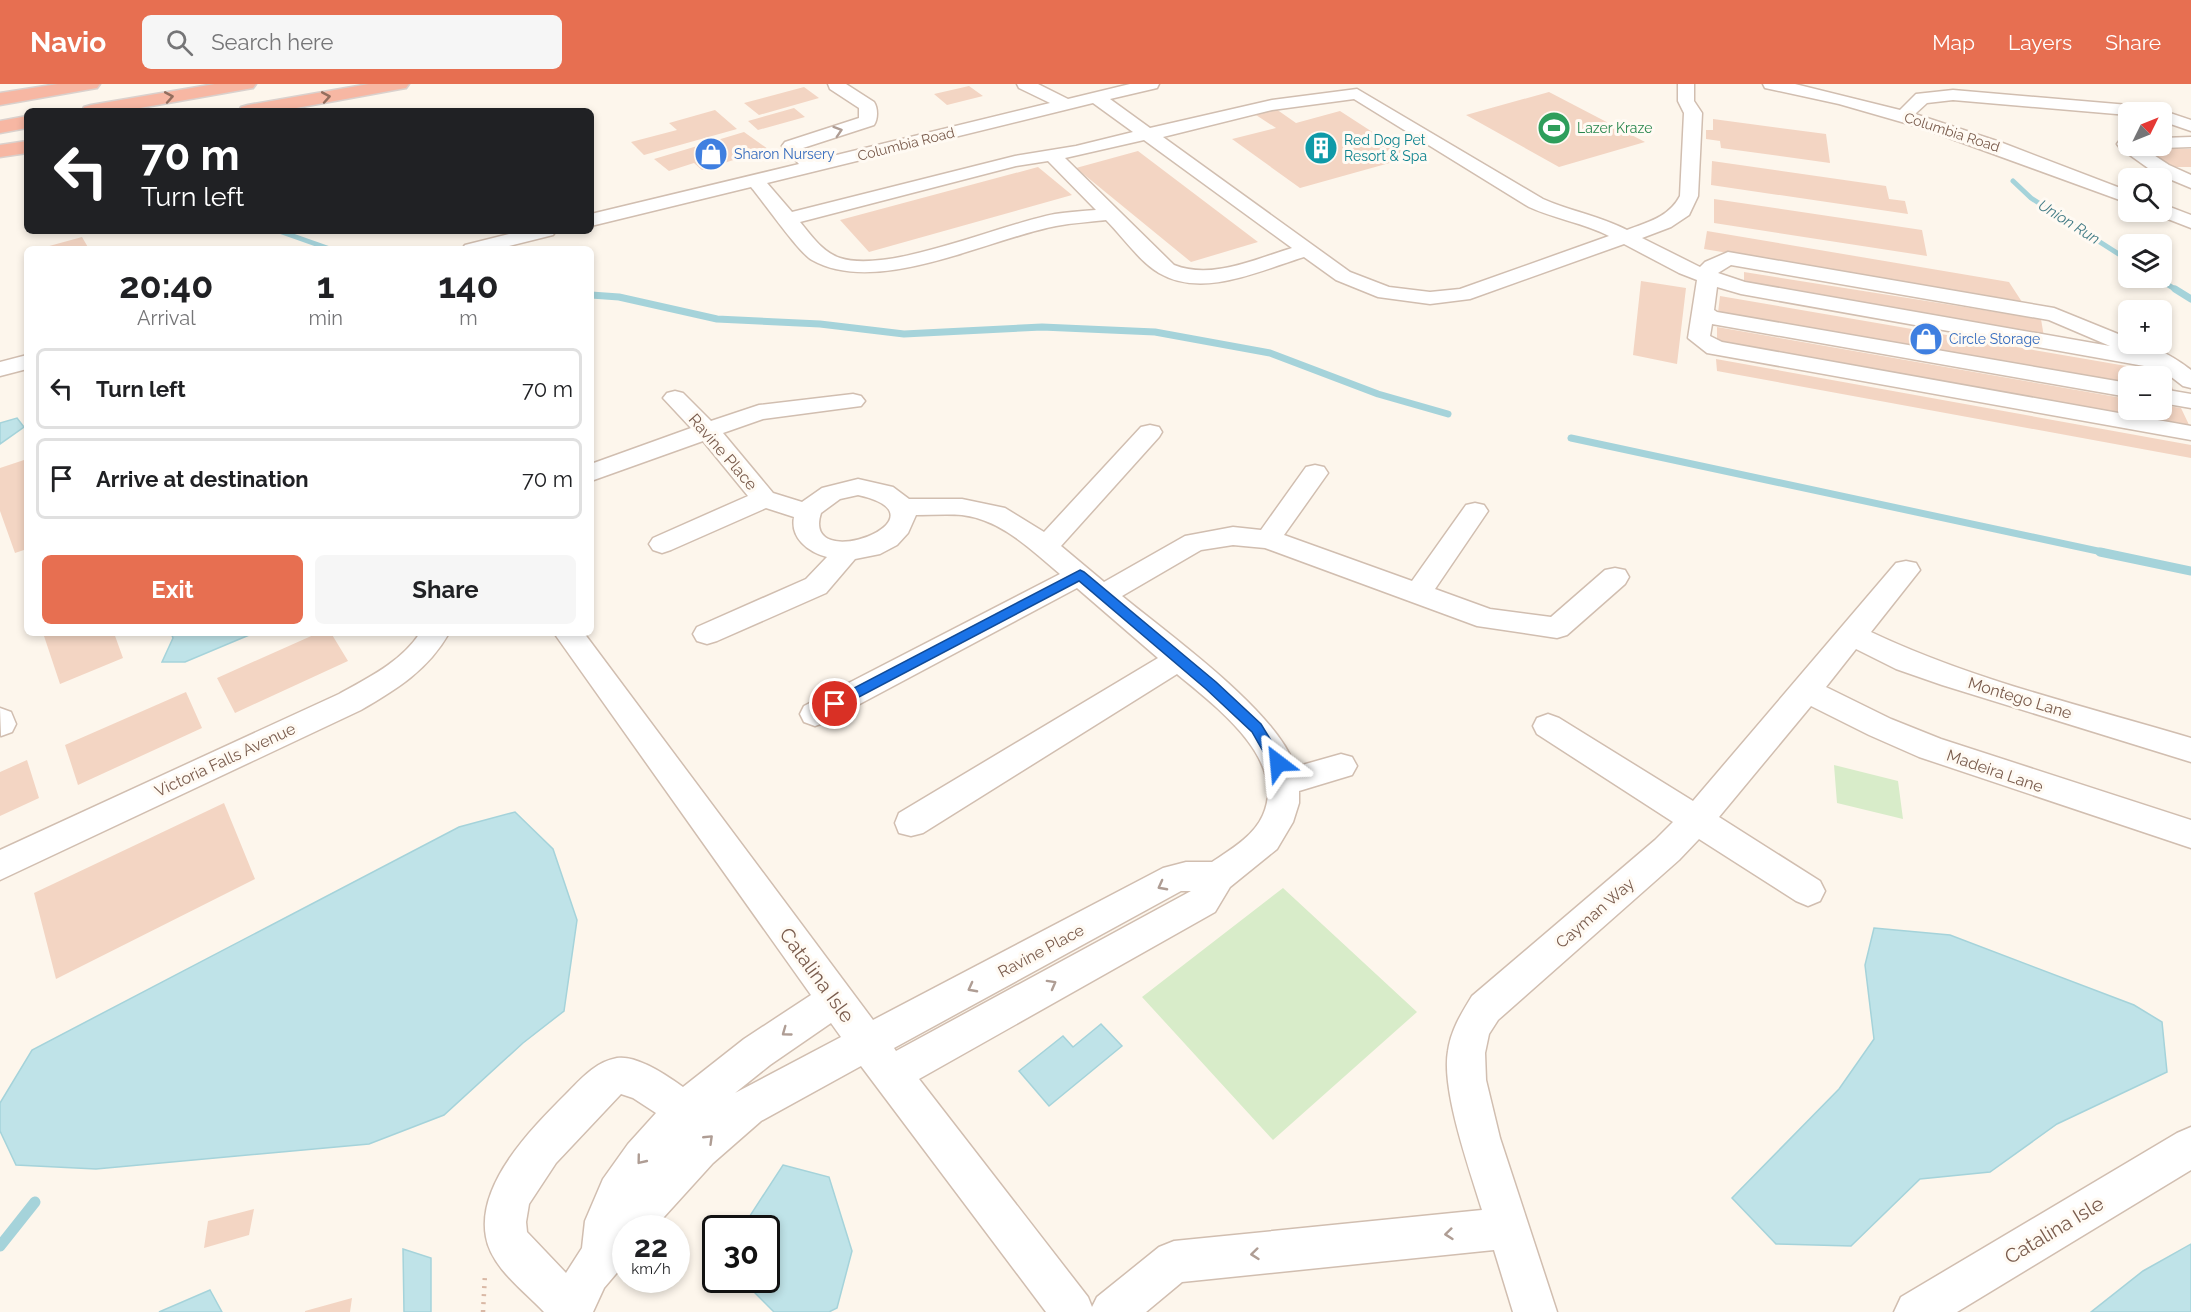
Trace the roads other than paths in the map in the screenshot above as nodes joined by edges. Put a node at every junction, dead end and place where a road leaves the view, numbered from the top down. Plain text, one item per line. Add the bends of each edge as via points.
1 (91, 84) edge
2 (247, 84) edge
3 (400, 84) edge
4 (838, 84) edge
5 (1025, 84) edge
6 (1151, 84) edge
7 (1686, 84) edge
8 (1771, 84) edge
9 (1096, 98) junction
10 (0, 99) edge
11 (1066, 105) junction
12 (108, 108) edge
13 (265, 108) edge
14 (2118, 109) edge
15 (1904, 116) junction
16 (2172, 119) edge
17 (24, 123) edge
18 (2191, 126) edge
19 (0, 127) edge
20 (1146, 134) junction
21 (2191, 142) edge
22 (2172, 143) edge
23 (24, 148) edge
24 (0, 152) edge
25 (1052, 155) junction
26 (2143, 156) edge
27 (812, 166) junction
28 (2188, 178) edge
29 (755, 180) junction
30 (2118, 193) edge
31 (1111, 214) junction
32 (2172, 214) edge
33 (594, 219) edge
34 (787, 219) junction
35 (2191, 222) edge
36 (534, 234) edge
37 (1627, 236) junction
38 (484, 246) edge
39 (1306, 250) junction
40 (1708, 277) junction
41 (1703, 313) junction
42 (24, 363) edge
43 (2168, 363) junction
44 (0, 369) edge
45 (2191, 381) edge
46 (2118, 388) edge
47 (675, 398) dead end
48 (2172, 398) edge
49 (853, 401) dead end
50 (2191, 401) edge
51 (706, 430) junction
52 (1150, 432) dead end
53 (2191, 433) edge
54 (594, 472) edge
55 (1315, 473) dead end
56 (764, 499) junction
57 (902, 507) junction
58 (808, 512) junction
59 (1475, 512) dead end
60 (1268, 539) junction
61 (662, 544) dead end
62 (1046, 546) junction
63 (847, 551) junction
64 (1906, 570) dead end
65 (1080, 575) junction
66 (1615, 577) dead end
67 (1417, 594) junction
68 (1104, 595) junction
69 (707, 634) dead end
70 (1852, 635) junction
71 (433, 636) edge
72 (570, 636) edge
73 (1179, 659) junction
74 (1806, 690) junction
75 (815, 714) dead end
76 (1548, 726) dead end
77 (2191, 750) edge
78 (1341, 766) dead end
79 (1283, 783) junction
80 (1695, 821) junction
81 (911, 823) dead end
82 (2191, 834) edge
83 (0, 866) edge
84 (1218, 877) junction
85 (1808, 891) dead end
86 (836, 1000) junction
87 (868, 1044) junction
88 (891, 1074) junction
89 (685, 1111) junction
90 (2191, 1148) edge
91 (639, 1215) edge
92 (612, 1227) edge
93 (1508, 1228) junction
94 (612, 1245) edge
95 (571, 1311) edge
96 (1073, 1312) edge
97 (1112, 1312) edge
98 (1535, 1312) edge
99 (1916, 1312) edge

1 - 10 highway
12 -> 2 highway
13 -> 3 highway
27 -> 4 street via 790,146 868,121 868,106
5 - 11 street
6 - 9 street, Columbia Road
7 - 37 street via 1686,101 1698,108 1689,196 1682,211 1664,223
8 - 15 street, Columbia Road
9 - 11 street, Columbia Road
9 - 20 street
11 - 27 street, Columbia Road
14 - 15 street via 1953,95 1922,98
15 - 30 street, Columbia Road
16 - 18 street
17 - 19 highway
20 - 25 street
20 - 37 street via 1272,105 1357,94 1536,203
20 - 39 street
21 - 22 street
23 - 24 highway
25 - 31 street
25 - 34 street
26 - 28 street via 2162,169
27 - 29 street, Columbia Road
29 - 33 street, Columbia Road
29 - 34 street
31 - 34 street via 1055,220 893,266 862,267 837,264 817,255
31 - 39 street via 1167,269 1188,276 1211,277
32 - 35 street
36 - 38 street
37 - 39 street via 1462,295 1430,298 1385,293 1342,276
37 - 40 street
40 - 41 street
40 - 43 street via 1741,288
40 - 43 street via 1712,266 1728,258 2054,314
41 - 46 street
41 - 53 street via 1699,338 1715,348
42 - 44 street
43 - 45 street
47 - 51 street, Ravine Place
48 - 50 street
49 - 51 street via 759,412
51 - 54 street
51 - 56 street, Ravine Place
52 - 62 street
55 - 60 street
56 - 58 street, Ravine Place
56 - 61 street
57 - 58 street via 888,494 858,487 826,495
57 - 62 street, Ravine Place via 962,507 996,514
57 - 63 street via 900,528 891,538 879,545
58 - 63 street via 805,528 810,538 822,546
59 - 67 street
60 - 67 street
60 - 68 street via 1233,536 1194,542
62 - 65 street, Ravine Place
63 - 69 street via 816,586
64 - 70 street, Cayman Way
65 - 68 street, Ravine Place
65 - 75 street
66 - 67 street via 1557,628 1486,619
68 - 73 street, Ravine Place
70 - 74 street, Cayman Way
70 - 77 street, Montego Lane via 1942,674
71 - 83 street, Victoria Falls Avenue via 417,658 383,684 350,702
72 - 86 street, Catalina Isle
73 - 79 street, Ravine Place via 1257,728 1278,763
73 - 81 street
74 - 80 street, Cayman Way
74 - 82 street, Madeira Lane via 1930,748
76 - 80 street
78 - 79 street
79 - 84 street, Ravine Place via 1277,822 1248,855
80 - 85 street
80 - 93 street, Cayman Way via 1667,850 1485,1008 1472,1029 1466,1053 1467,1080
84 -> 87 street, Ravine Place via 1175,879
88 -> 84 street, Ravine Place via 1203,901
86 - 87 street, Catalina Isle
86 -> 89 street via 716,1082
87 - 88 street, Catalina Isle
91 -> 87 street, Ravine Place via 699,1149 747,1107
88 - 96 street, Catalina Isle
89 -> 92 street via 622,1184 606,1218
89 - 95 street via 640,1082 620,1076 606,1082 553,1136 518,1184 508,1204 504,1226 507,1241
90 - 99 street, Catalina Isle
93 -> 97 street via 1174,1262
93 - 98 street, Cayman Way
94 - 95 street, Ravine Place via 589,1273

